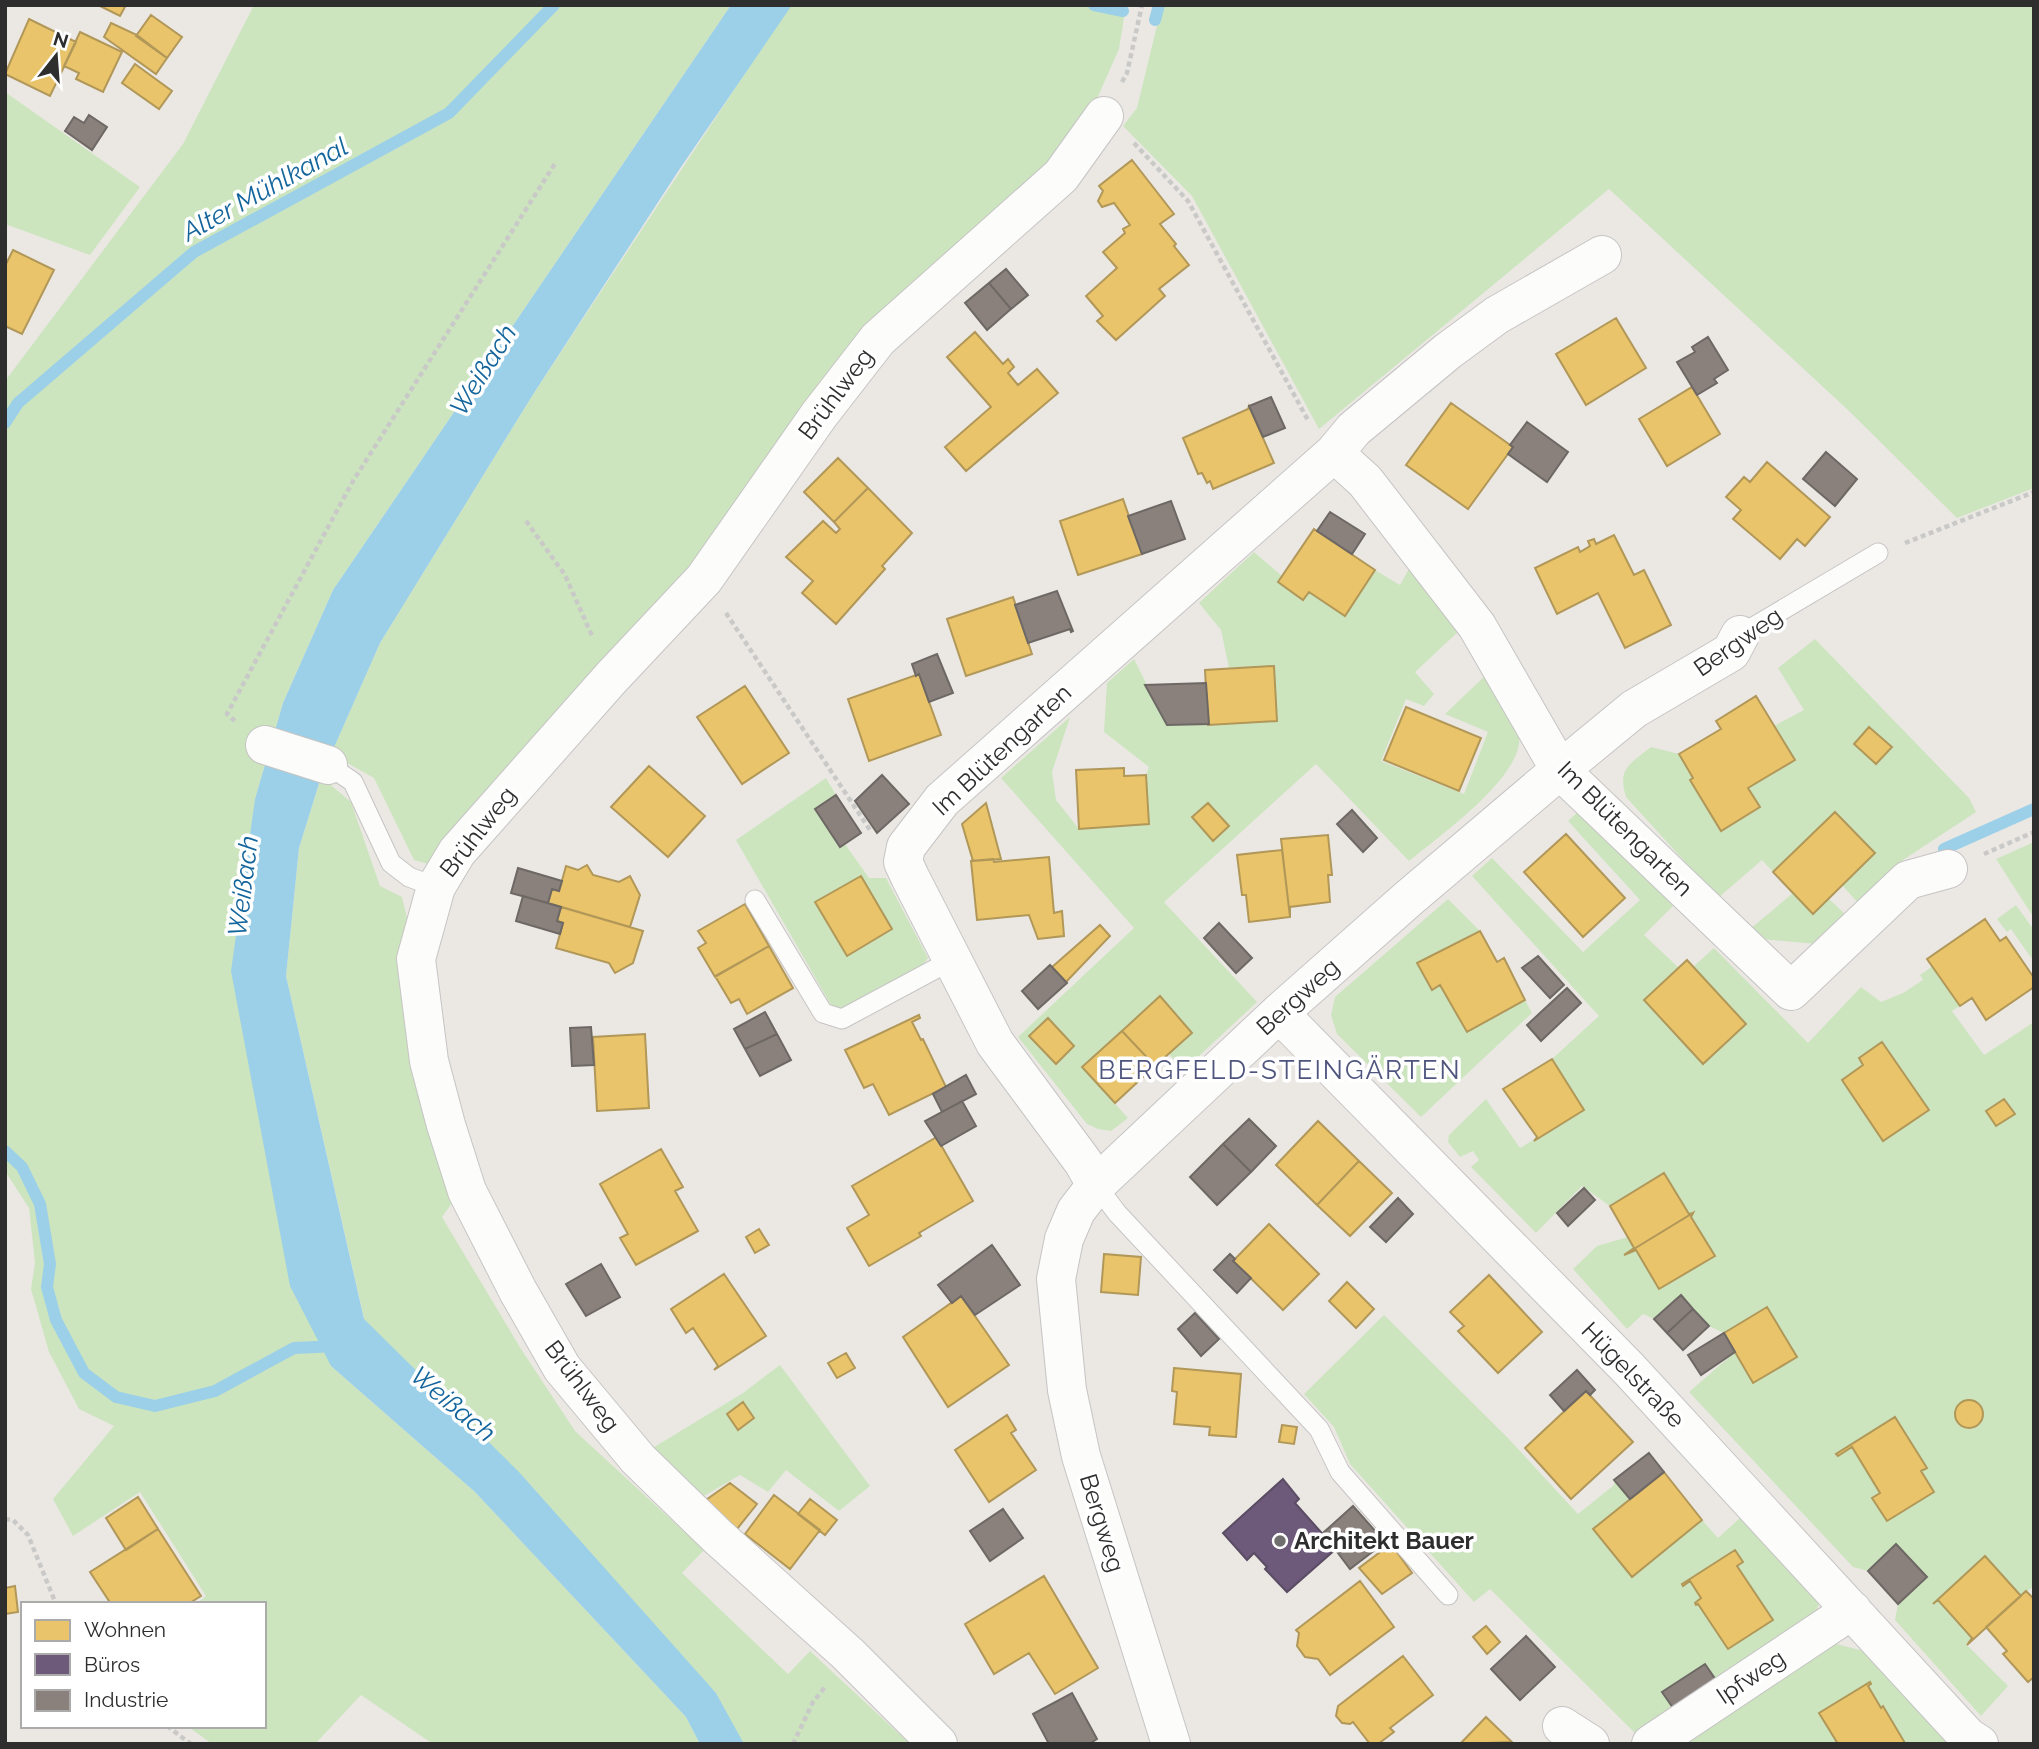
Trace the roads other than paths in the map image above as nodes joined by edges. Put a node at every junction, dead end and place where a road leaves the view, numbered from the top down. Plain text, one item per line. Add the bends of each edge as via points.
1 (1104, 116) road end
2 (1602, 255) dead end
3 (1334, 453) junction
4 (1878, 553) road end
5 (1740, 635) joint
6 (265, 745) road end
7 (328, 765) joint
8 (1560, 770) junction
9 (1948, 869) road end
10 (436, 887) junction
11 (755, 900) dead end
12 (952, 960) junction
13 (1279, 1013) junction
14 (1096, 1185) junction
15 (1448, 1595) dead end
16 (1852, 1610) junction
17 (938, 1744) edge
18 (1171, 1744) edge
19 (1651, 1744) edge
20 (1979, 1744) edge

1 - 10 street, Brühlweg via 1061,176 878,339 704,579 457,852
2 - 3 street, Im Blütengarten via 1497,315 1448,351 1354,429
3 - 8 street, Im Blütengarten via 1365,481 1477,626
3 - 12 street, Im Blütengarten via 942,800 906,847 904,862
4 - 5 lane, Bergweg
5 - 8 street, Bergweg via 1731,652 1633,709
6 - 7 street
7 - 10 lane via 353,782 391,863 408,877
8 - 9 street, Im Blütengarten via 1791,991 1908,880
8 - 13 street, Bergweg
10 - 17 street, Brühlweg via 416,959 429,1060 446,1125 467,1192 562,1368 638,1459 718,1537 765,1593 848,1654
11 - 12 lane via 823,1013 832,1016 842,1018
12 - 14 street via 995,1043
13 - 14 street, Bergweg
13 - 16 street, Hügelstraße via 1629,1369
14 - 15 lane via 1319,1429 1340,1472
14 - 18 street, Bergweg via 1076,1211 1064,1239 1056,1279 1067,1390 1081,1456
16 - 19 street, Ipfweg
16 - 20 street, Hügelstraße

